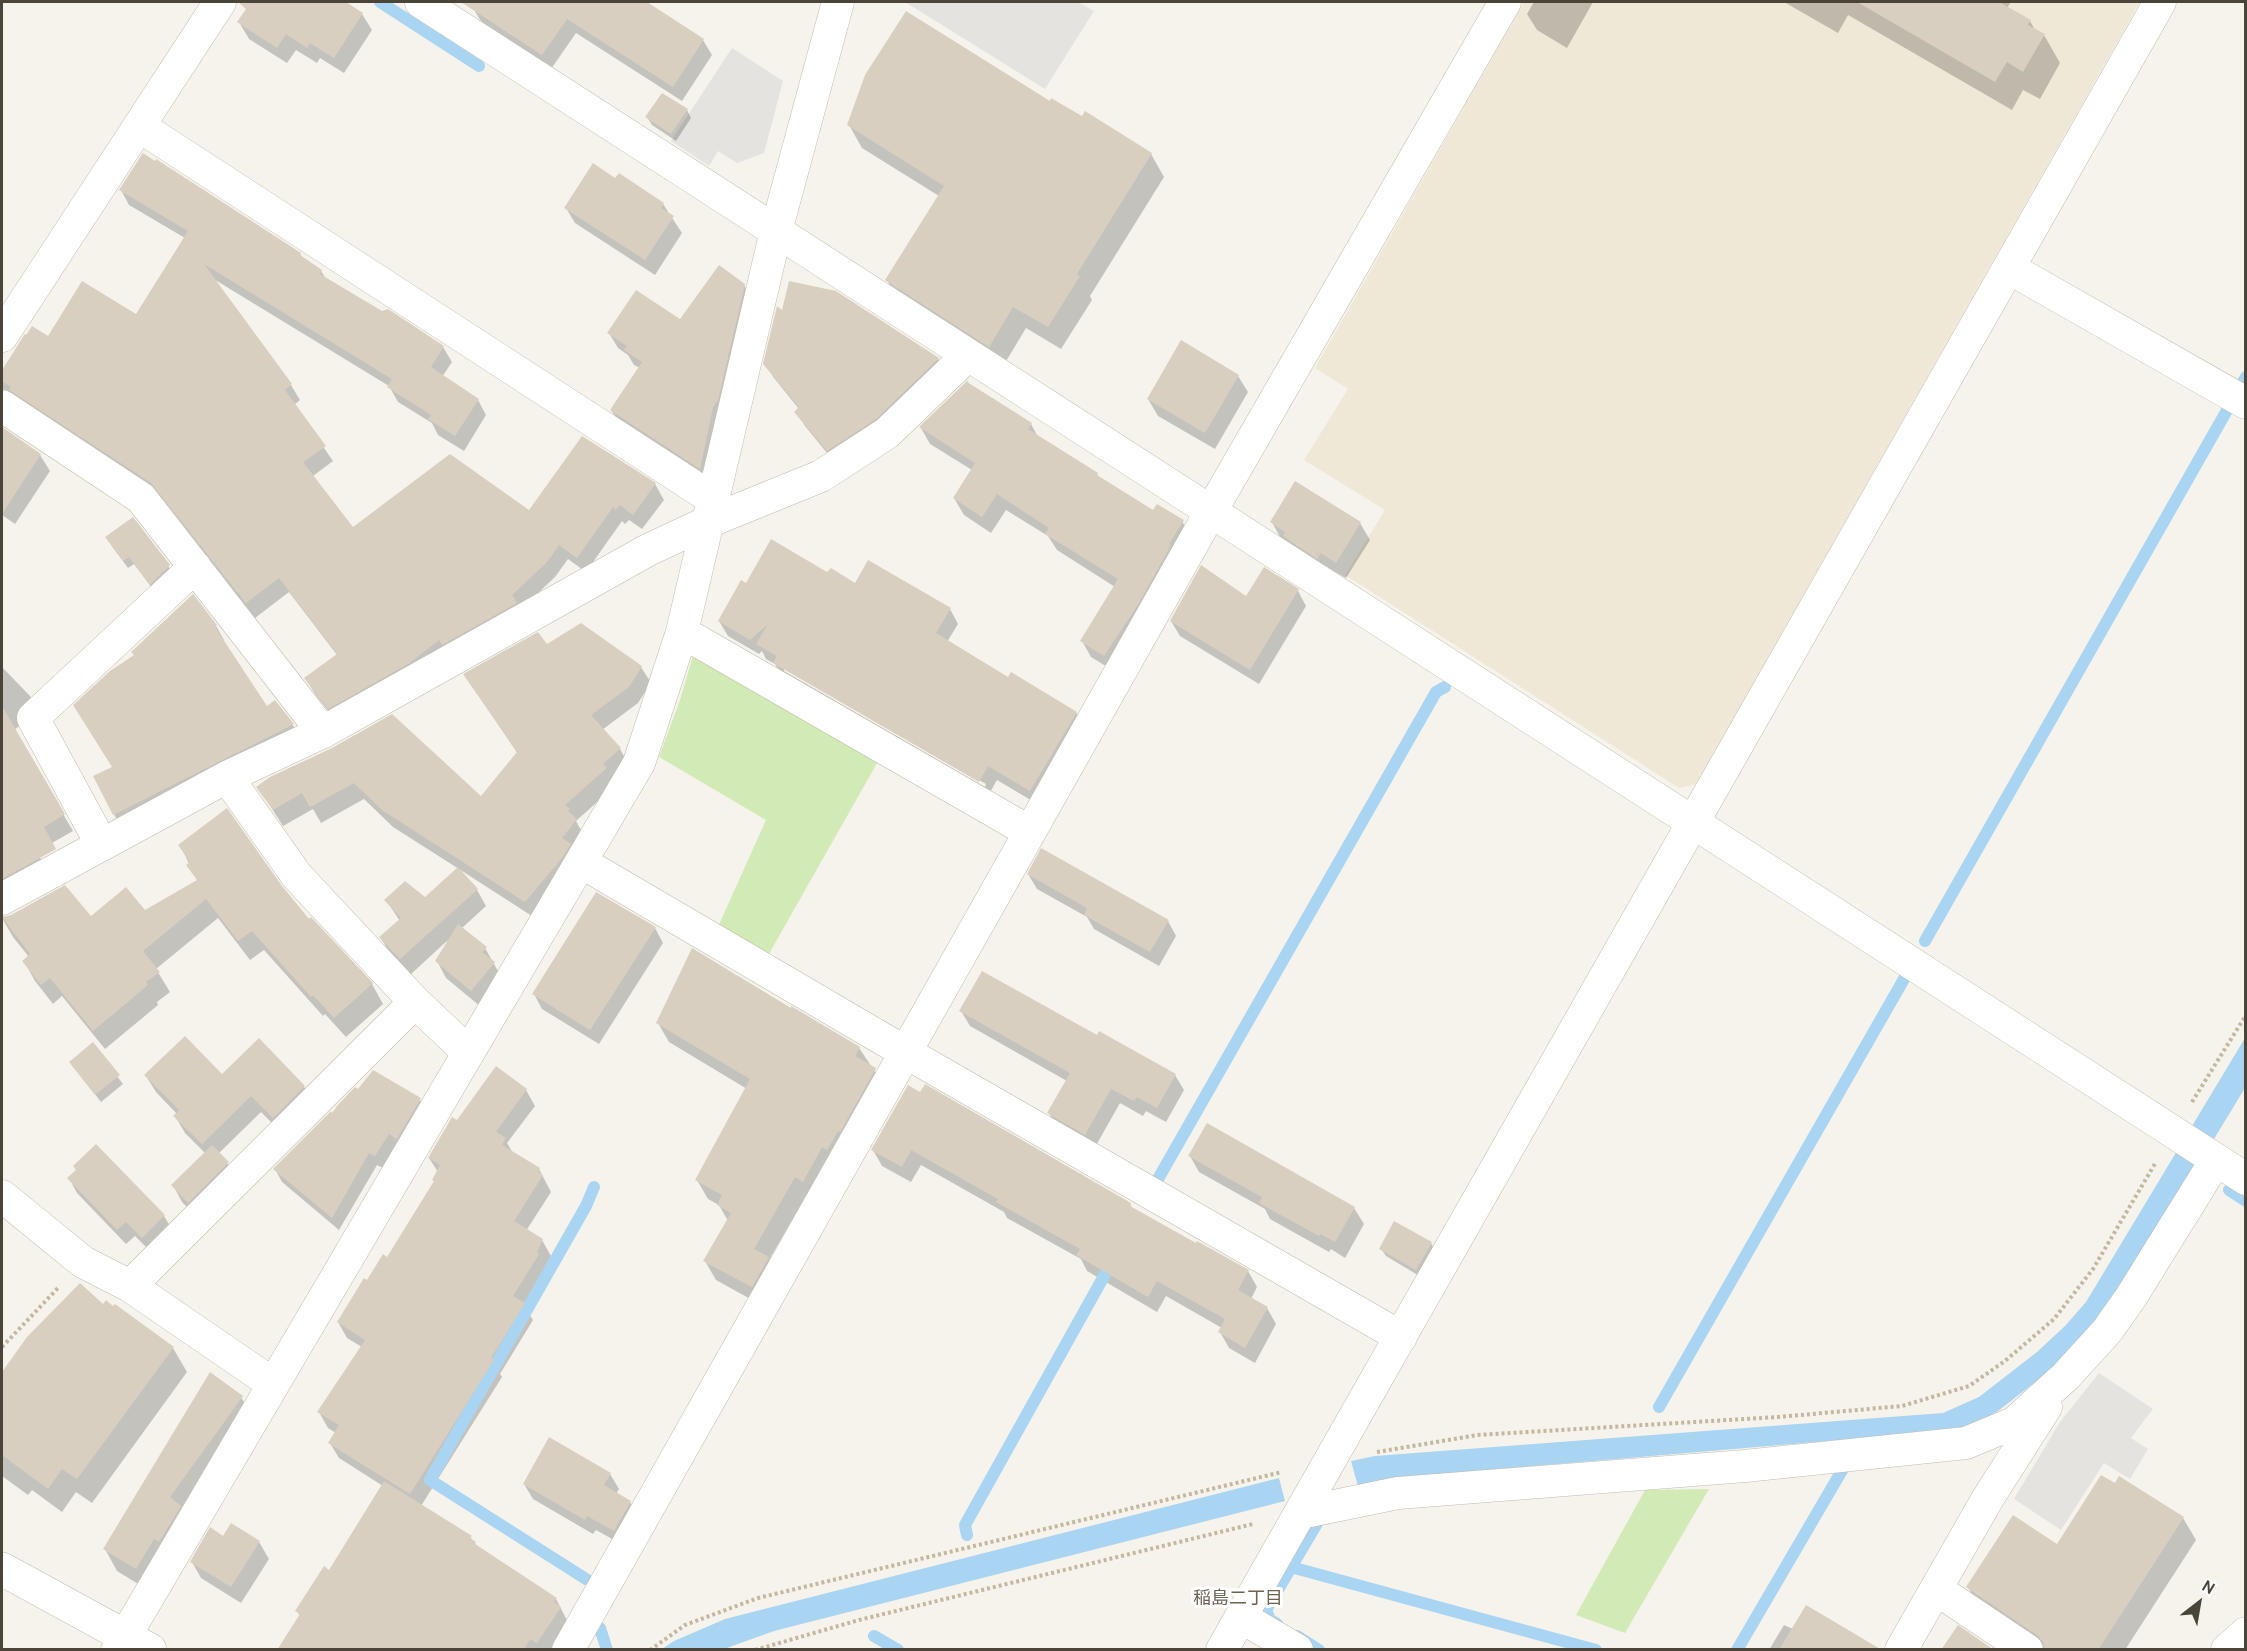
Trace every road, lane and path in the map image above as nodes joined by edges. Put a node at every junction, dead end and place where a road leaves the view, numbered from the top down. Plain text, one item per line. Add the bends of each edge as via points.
1 (220, 2) edge
2 (421, 2) edge
3 (838, 2) edge
4 (1504, 2) edge
5 (2160, 2) edge
6 (139, 126) junction
7 (776, 231) junction
8 (2009, 268) junction
9 (2, 336) edge
10 (968, 355) junction
11 (2246, 404) edge
12 (2, 406) edge
13 (711, 511) junction
14 (1210, 513) junction
15 (195, 567) junction
16 (681, 632) junction
17 (323, 732) junction
18 (227, 777) junction
19 (1694, 825) junction
20 (1030, 832) junction
21 (102, 845) junction
22 (581, 862) junction
23 (2, 899) edge
24 (415, 1002) junction
25 (2246, 1015) edge
26 (468, 1052) junction
27 (905, 1052) junction
28 (2176, 1135) junction
29 (2212, 1158) junction
30 (2246, 1179) edge
31 (2, 1196) edge
32 (83, 1262) junction
33 (130, 1286) junction
34 (1401, 1337) junction
35 (2, 1347) edge
36 (2066, 1376) junction
37 (273, 1384) junction
38 (1331, 1460) junction
39 (1300, 1513) junction
40 (2, 1569) edge
41 (1936, 1589) junction
42 (1241, 1617) junction
43 (2246, 1633) edge
44 (131, 1645) edge
45 (568, 1650) edge
46 (650, 1650) edge
47 (755, 1650) edge
48 (1222, 1650) edge
49 (1297, 1650) edge
50 (1901, 1650) edge
51 (2027, 1650) edge
52 (2227, 1650) edge

1 - 6 street
2 - 7 street
3 - 7 street
4 - 14 street
5 - 8 street
6 - 9 street
6 - 13 street
7 - 10 street
7 - 13 street
8 - 11 street
8 - 19 street
10 - 13 street via 887,433 831,470
10 - 14 street
12 - 15 street via 141,498
13 - 16 street
13 - 17 street
14 - 19 street
14 - 20 street
15 - 17 street
15 - 21 street via 33,718
16 - 20 street
16 - 22 street via 639,763
17 - 18 street
18 - 21 street
18 - 24 street via 297,876
19 - 28 street
19 - 34 street
20 - 27 street
21 - 23 street
22 - 26 street
22 - 27 street
24 - 26 street
24 - 33 street
25 - 28 path
26 - 37 street
27 - 34 street
27 - 45 street
28 - 29 street
28 - 38 path via 2093,1269 2054,1319 1969,1386 1902,1406 1477,1435
29 - 30 street
29 - 36 street via 2131,1297 2108,1331
31 - 32 street
32 - 33 street
32 - 35 path
33 - 37 street
34 - 38 street
36 - 39 street via 2014,1423 1966,1443 1745,1466 1398,1493
36 - 41 street via 1988,1498
37 - 44 street
38 - 39 street
38 - 46 path via 758,1598 685,1625
39 - 42 street
39 - 47 path via 859,1620
40 - 44 street
41 - 50 street
41 - 51 street
42 - 48 street
42 - 49 street
43 - 52 street

